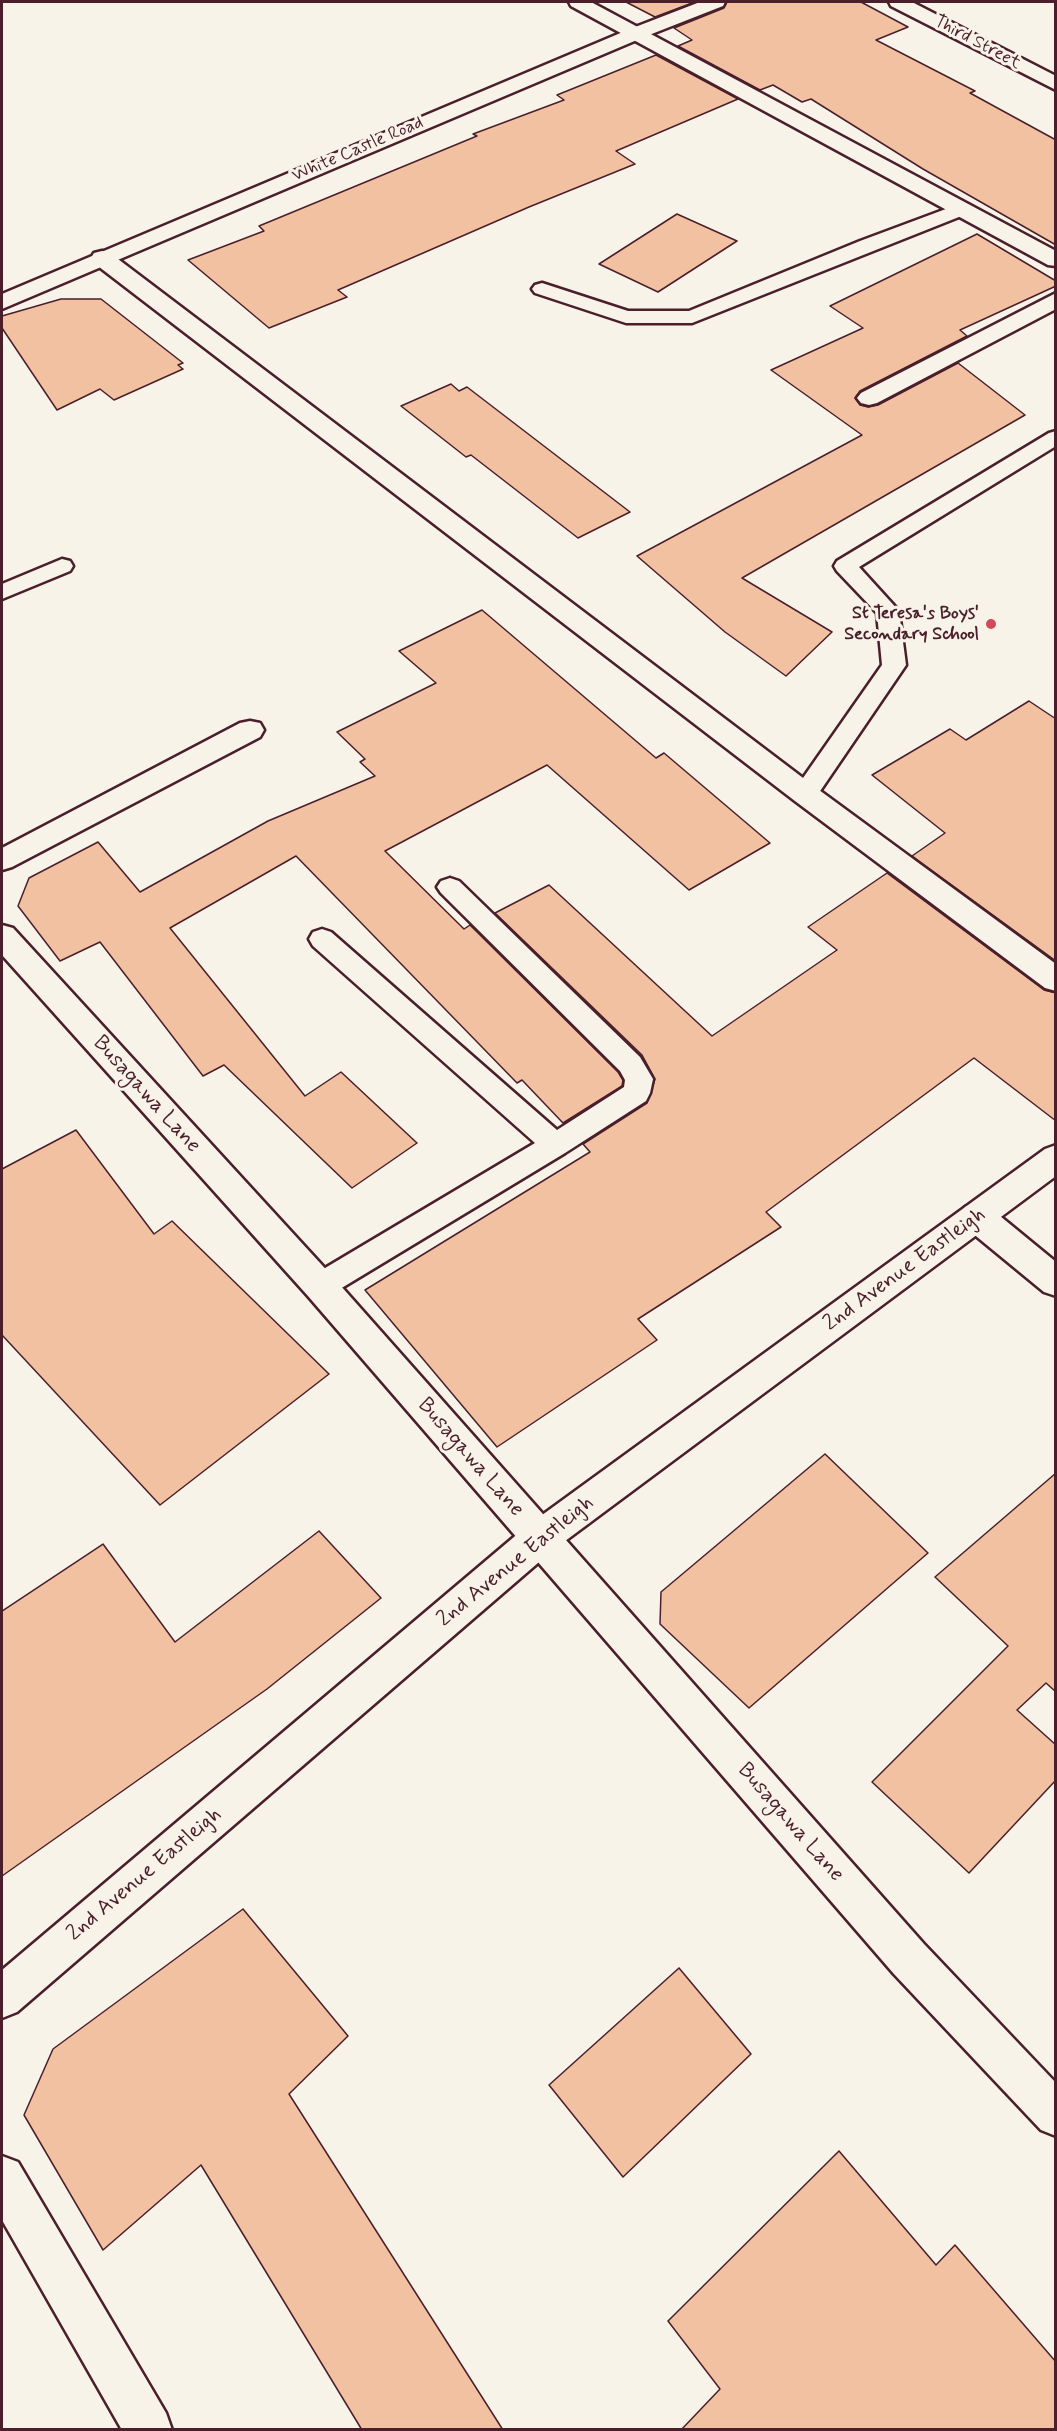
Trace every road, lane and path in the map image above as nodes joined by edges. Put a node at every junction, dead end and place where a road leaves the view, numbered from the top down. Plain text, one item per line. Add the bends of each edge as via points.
1 (578, 2) edge
2 (716, 2) edge
3 (898, 2) edge
4 (637, 33) junction
5 (1056, 84) edge
6 (962, 209) junction
7 (102, 258) junction
8 (1056, 260) edge
9 (542, 289) dead end
10 (1056, 300) edge
11 (2, 302) edge
12 (869, 398) dead end
13 (1056, 437) edge
14 (62, 566) dead end
15 (2, 592) edge
16 (250, 730) dead end
17 (805, 794) junction
18 (2, 860) edge
19 (450, 888) dead end
20 (2, 936) edge
21 (322, 939) dead end
22 (1056, 980) edge
23 (555, 1145) junction
24 (1056, 1158) edge
25 (977, 1217) junction
26 (1056, 1282) edge
27 (320, 1286) junction
28 (540, 1538) junction
29 (2, 1997) edge
30 (1056, 2115) edge
31 (2, 2178) edge
32 (149, 2430) edge

1 - 4 street
2 - 4 street, White Castle Road
3 - 5 street, Third Street
4 - 6 street
4 - 7 street, White Castle Road
6 - 8 street
6 - 9 lane via 692,317 626,317
7 - 11 street, White Castle Road
7 - 17 street
10 - 12 street
13 - 17 lane via 845,566 888,611 894,665
14 - 15 lane
16 - 18 street
17 - 22 street
19 - 23 lane via 630,1064 639,1079 636,1093
20 - 27 street, Busagawa Lane
21 - 23 lane
23 - 27 lane
24 - 25 street, 2nd Avenue Eastleigh
25 - 26 street
25 - 28 street, 2nd Avenue Eastleigh
27 - 28 street, Busagawa Lane
28 - 29 street, 2nd Avenue Eastleigh
28 - 30 street, Busagawa Lane via 901,1950
31 - 32 street

